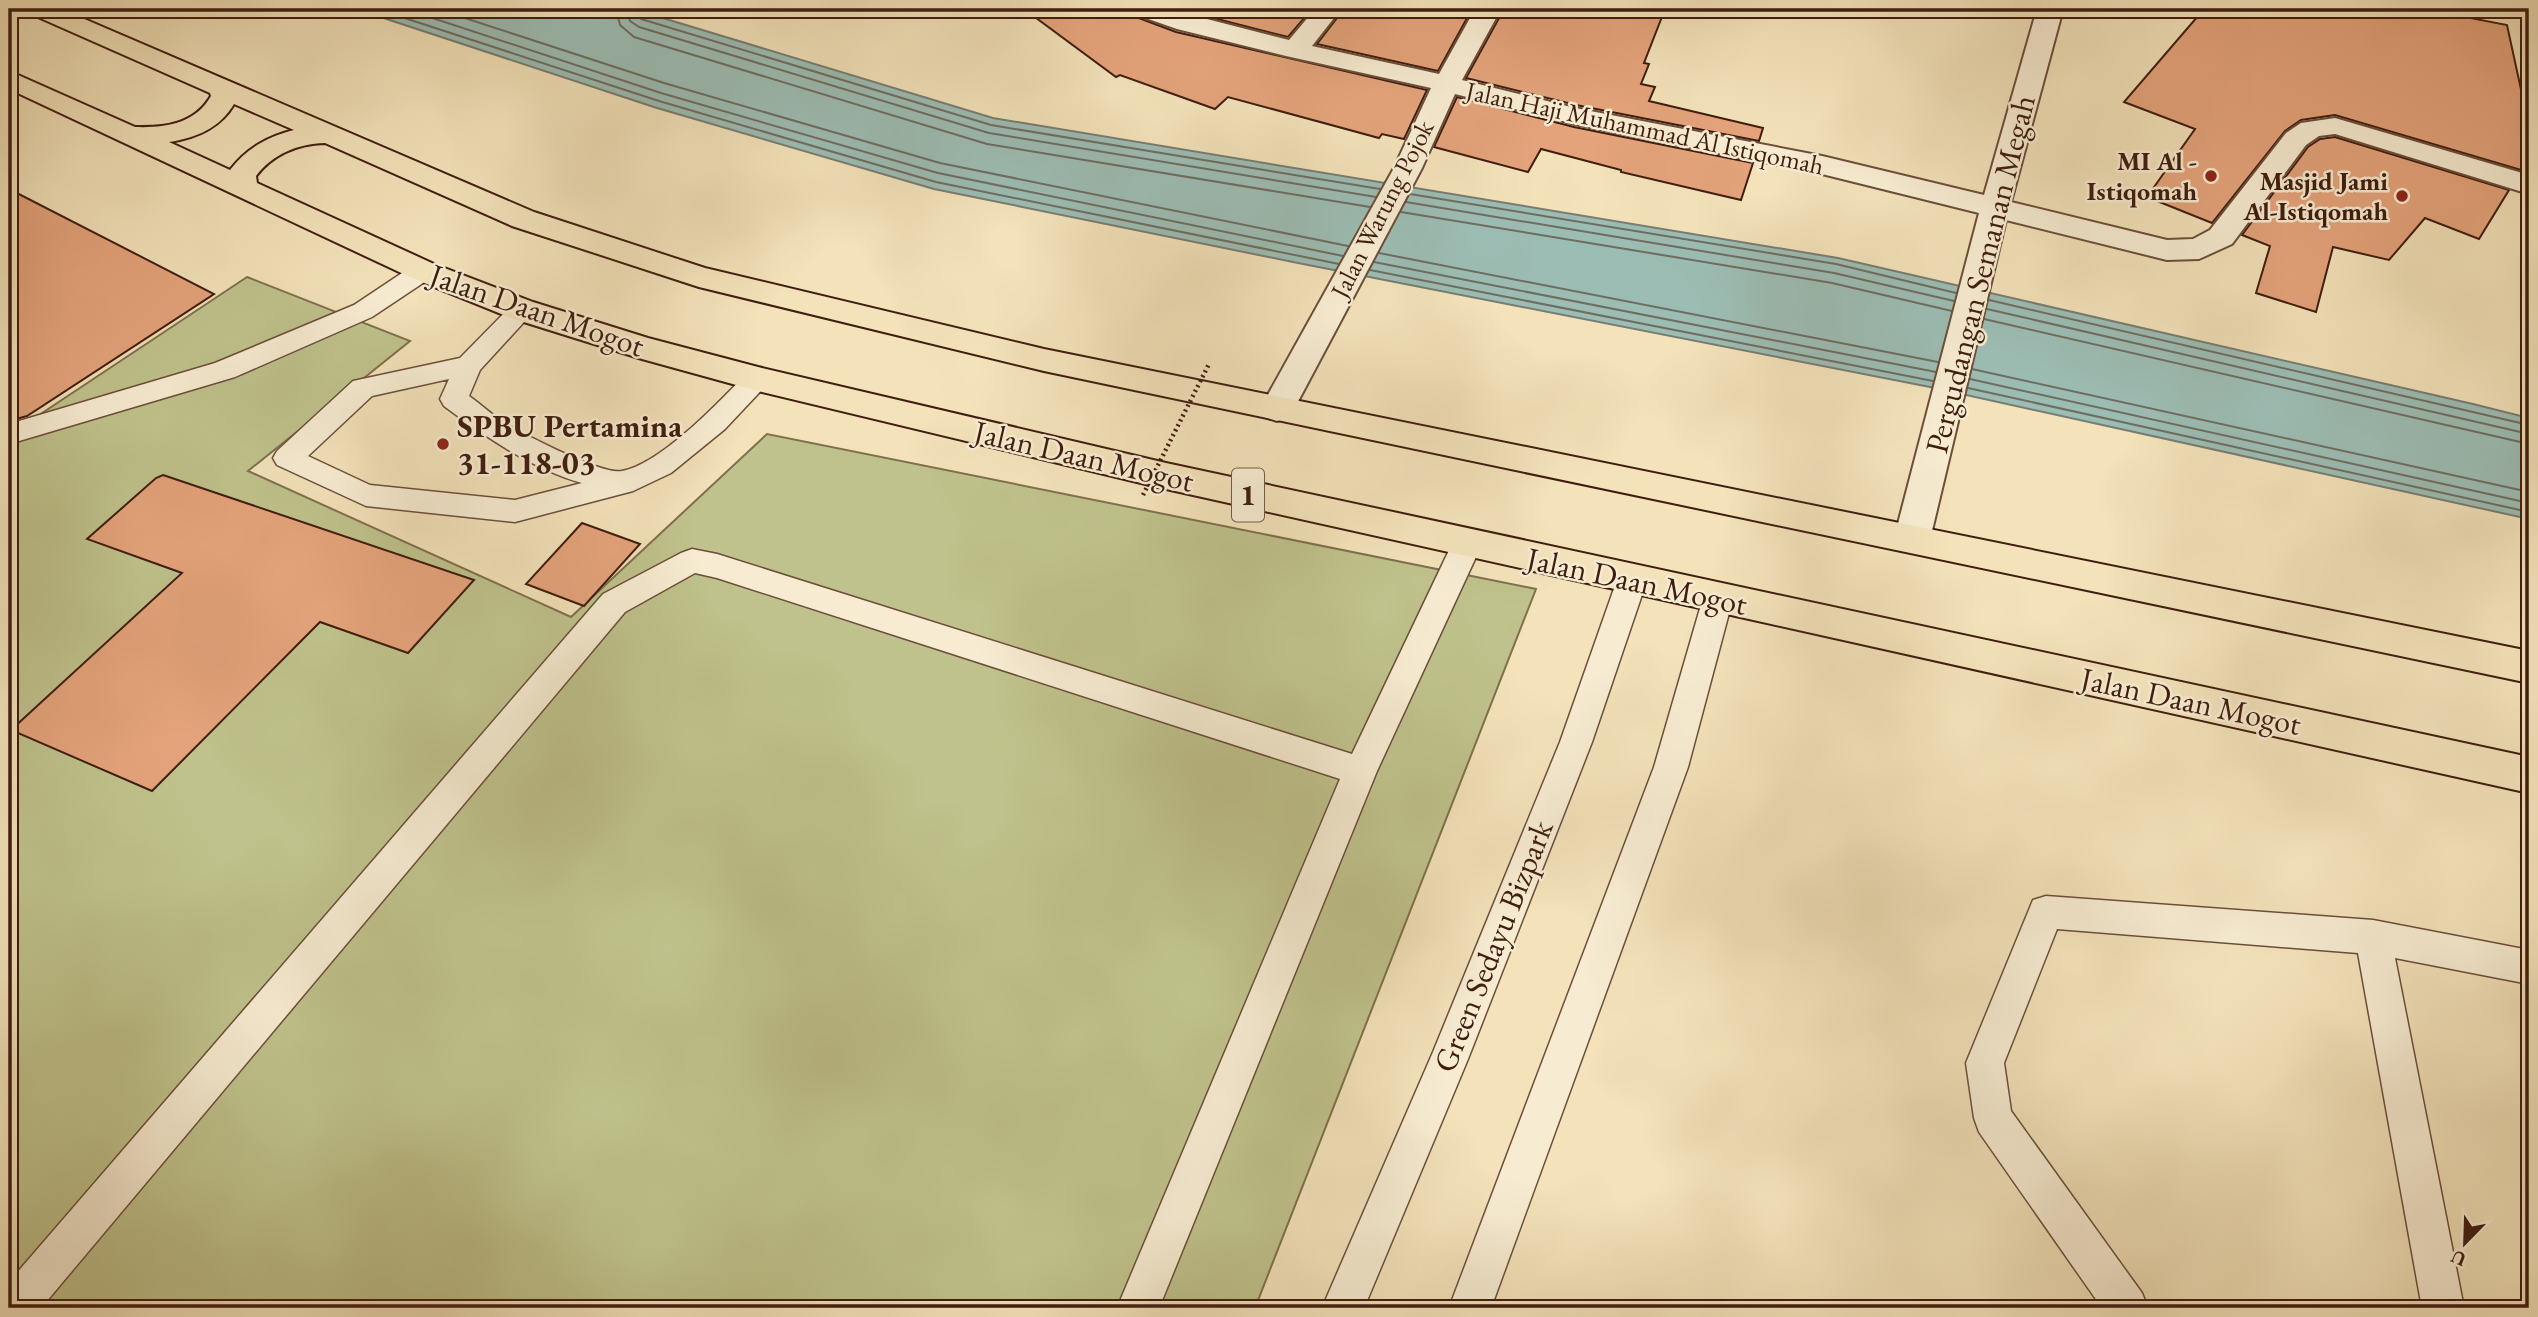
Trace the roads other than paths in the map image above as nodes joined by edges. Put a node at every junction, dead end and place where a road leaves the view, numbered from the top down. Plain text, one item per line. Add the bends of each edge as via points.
1 (40, 9) edge
2 (1143, 9) edge
3 (1328, 9) edge
4 (1488, 9) edge
5 (2050, 9) edge
6 (1294, 50) junction
7 (9, 79) edge
8 (220, 85) junction
9 (1446, 85) junction
10 (133, 135) junction
11 (337, 136) junction
12 (2529, 185) edge
13 (243, 188) junction
14 (1992, 219) junction
15 (423, 271) junction
16 (522, 310) junction
17 (468, 365) junction
18 (758, 379) junction
19 (1276, 409) junction
20 (9, 434) edge
21 (623, 483) junction
22 (1912, 540) junction
23 (1466, 544) junction
24 (1632, 580) junction
25 (1718, 598) junction
26 (2529, 667) edge
27 (1360, 771) junction
28 (2529, 775) edge
29 (2373, 937) junction
30 (2529, 967) edge
31 (14, 1308) edge
32 (1138, 1308) edge
33 (1343, 1308) edge
34 (1470, 1308) edge
35 (2127, 1308) edge
36 (2443, 1308) edge

1 - 8 highway
2 - 6 street, Jalan Haji Muhammad Al Istiqomah
3 - 6 street
4 - 9 street, Jalan Warung Pojok
5 - 14 street, Pergudangan Semanan Megah
6 - 9 street, Jalan Haji Muhammad Al Istiqomah
7 - 10 highway, Jalan Daan Mogot / 1
8 - 10 highway via 225,96 219,109 204,122 155,137
8 - 11 highway
9 - 14 street, Jalan Haji Muhammad Al Istiqomah via 1822,165
9 - 19 street, Jalan Warung Pojok via 1408,168
10 - 13 highway, Jalan Daan Mogot / 1
11 - 13 highway via 315,134 268,148 241,175
11 - 19 highway via 523,219 699,277 1030,357
12 - 14 street, Jalan Haji Muhammad Al Istiqomah via 2335,127 2311,129 2297,139 2221,237 2199,249 2167,250 2044,220
13 - 15 highway, Jalan Daan Mogot / 1
14 - 22 street, Pergudangan Semanan Megah
15 - 16 highway, Jalan Daan Mogot / 1
15 - 20 lane via 363,311 225,370
16 - 17 lane
16 - 18 highway, Jalan Daan Mogot / 1
17 - 21 lane via 454,399 496,431 574,470
17 - 21 lane via 363,388 287,458 366,495 515,511
18 - 21 lane via 661,466
18 - 23 highway, Jalan Daan Mogot / 1
19 - 22 highway
22 - 26 highway
23 - 24 highway, Jalan Daan Mogot / 1
23 - 27 lane
24 - 25 highway, Jalan Daan Mogot / 1
24 - 33 lane, Green Sedayu Bizpark via 1576,742
25 - 28 highway, Jalan Daan Mogot / 1
25 - 34 lane via 1671,767
27 - 31 lane via 692,561 614,603
27 - 32 lane
29 - 30 lane
29 - 35 lane via 2046,912 1986,1063 1993,1118
29 - 36 lane

